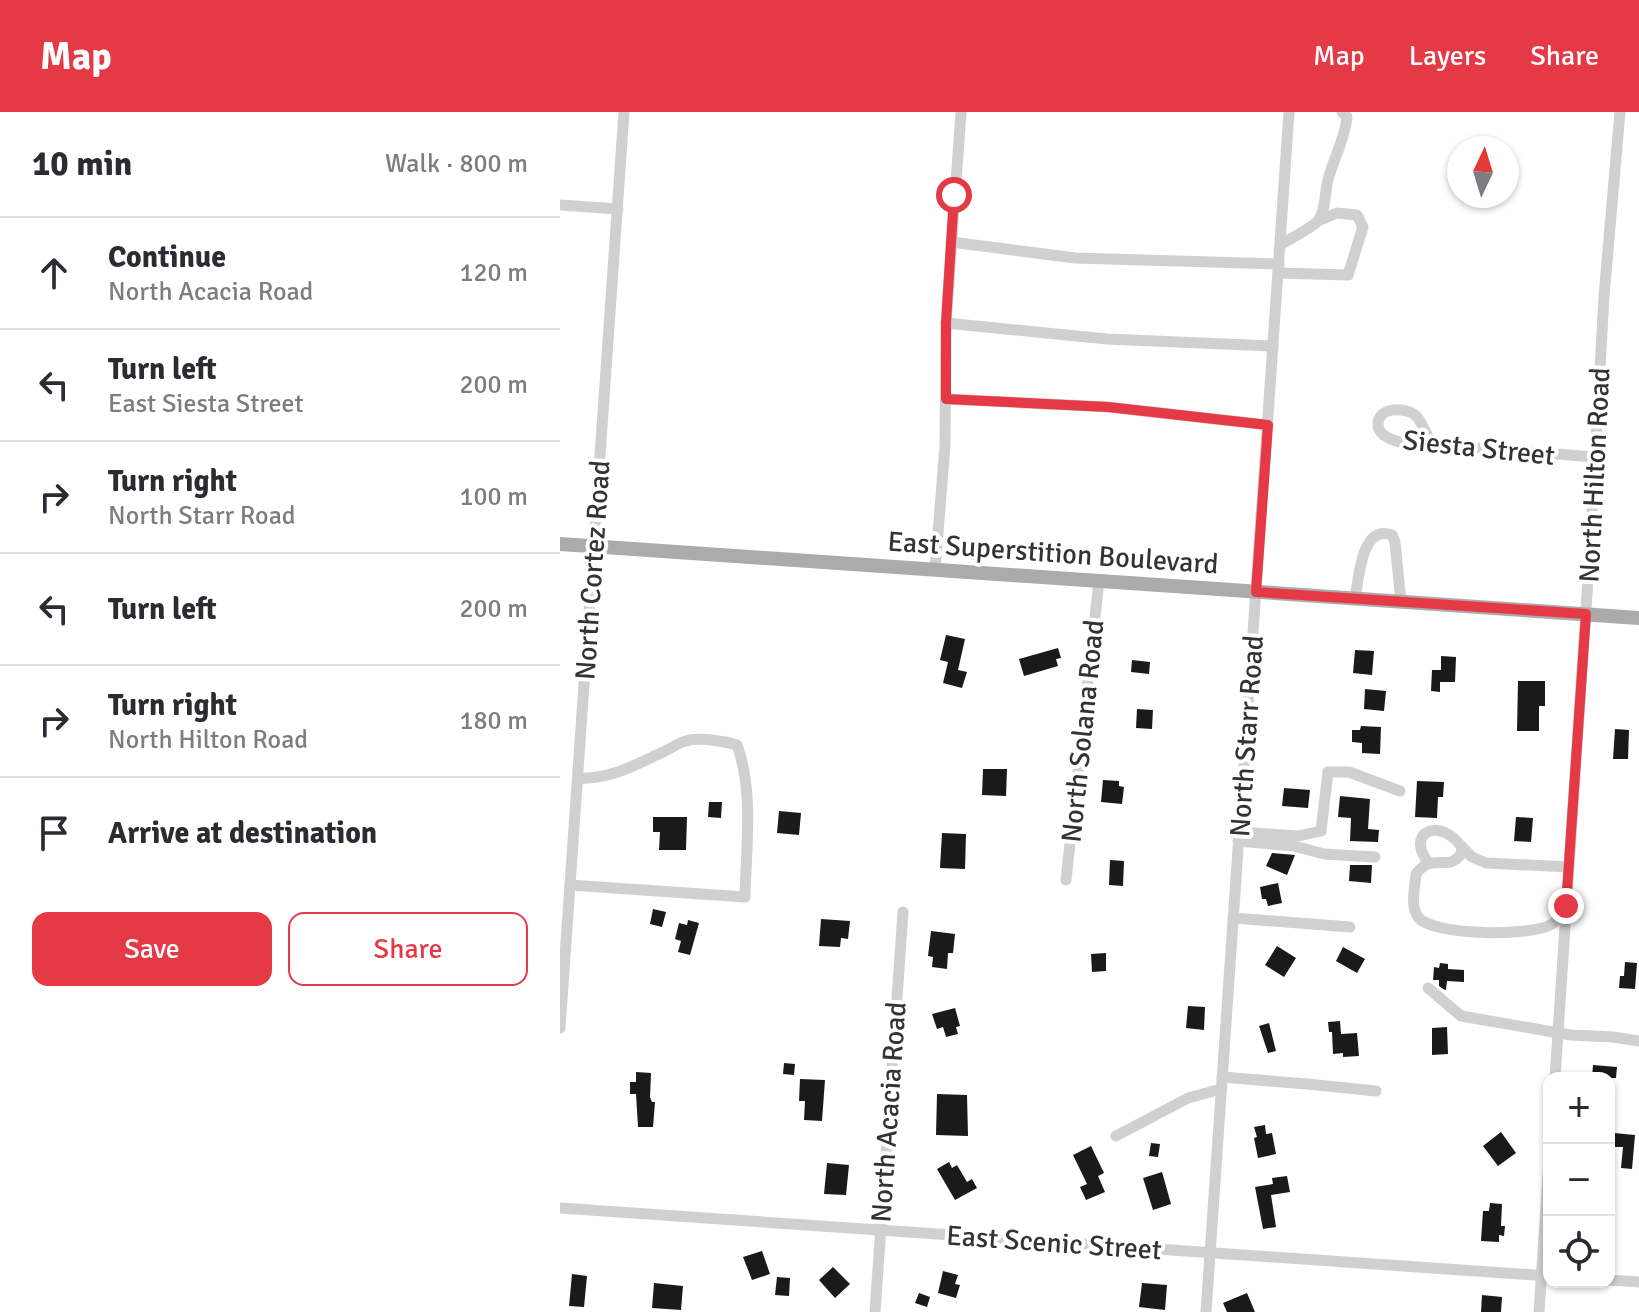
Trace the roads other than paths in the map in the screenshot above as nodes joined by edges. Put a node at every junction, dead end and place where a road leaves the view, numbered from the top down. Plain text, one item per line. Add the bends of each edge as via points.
1 (624, 112) edge
2 (961, 112) edge
3 (1289, 112) edge
4 (1342, 112) edge
5 (1620, 112) edge
6 (560, 205) edge
7 (618, 209) junction
8 (1318, 221) junction
9 (951, 242) junction
10 (1280, 245) junction
11 (1279, 268) junction
12 (946, 323) junction
13 (1273, 346) junction
14 (946, 399) junction
15 (1268, 425) junction
16 (1432, 445) junction
17 (1595, 457) junction
18 (560, 544) edge
19 (594, 547) junction
20 (935, 570) junction
21 (1099, 581) junction
22 (1256, 592) junction
23 (1355, 599) junction
24 (1401, 602) junction
25 (1586, 614) junction
26 (1639, 618) edge
27 (578, 778) junction
28 (1400, 791) dead end
29 (1239, 837) junction
30 (1461, 846) junction
31 (1375, 857) dead end
32 (1429, 863) junction
33 (566, 867) edge
34 (1569, 867) junction
35 (1066, 880) dead end
36 (570, 885) junction
37 (1566, 906) junction
38 (903, 912) dead end
39 (1233, 918) junction
40 (1350, 927) dead end
41 (1428, 988) dead end
42 (560, 1028) edge
43 (1558, 1031) junction
44 (1639, 1041) edge
45 (1555, 1072) edge
46 (1221, 1083) junction
47 (1376, 1091) dead end
48 (1116, 1136) dead end
49 (560, 1208) edge
50 (880, 1230) junction
51 (1210, 1253) junction
52 (1543, 1275) edge
53 (1615, 1280) edge
54 (1639, 1282) edge
55 (1543, 1287) edge
56 (875, 1312) edge
57 (1206, 1312) edge
58 (1539, 1312) edge

1 - 7 street, North Cortez Road
2 - 9 street
3 - 10 street, North Starr Road
4 - 8 street via 1346,128
5 - 17 street, North Hilton Road
6 - 7 street
7 - 19 street, North Cortez Road
8 - 10 street
8 - 11 street via 1337,213 1357,215 1363,227 1348,275
9 - 11 street via 1075,258
9 - 12 street
10 - 11 street, North Starr Road
11 - 13 street, North Starr Road
12 - 13 street via 1107,339
12 - 14 street
13 - 15 street, North Starr Road
14 - 15 street via 1108,407
14 - 20 street
15 - 22 street, North Starr Road
16 - 16 street, Siesta Street via 1409,445 1385,435 1379,417 1389,411 1412,412
16 - 17 street, Siesta Street
17 - 25 street, North Hilton Road
18 - 19 main road, East Superstition Boulevard
19 - 20 main road, East Superstition Boulevard
19 - 27 street, North Cortez Road
20 - 21 main road, East Superstition Boulevard
21 - 22 main road, East Superstition Boulevard
21 - 35 street, North Solana Road
22 - 23 main road, East Superstition Boulevard
22 - 29 street, North Starr Road
23 - 24 main road, East Superstition Boulevard
23 - 24 street via 1367,544 1384,532 1395,542
24 - 25 main road, East Superstition Boulevard
25 - 26 main road, East Superstition Boulevard
25 - 34 street, North Hilton Road
27 - 33 street, North Cortez Road
27 - 36 street via 628,769 687,740 737,745 747,788 745,897
28 - 29 street via 1349,772 1328,772 1321,831
29 - 31 street via 1324,854
29 - 39 street, North Starr Road
30 - 32 street via 1457,859
30 - 32 street via 1445,831 1429,831 1421,842 1421,854
30 - 34 street via 1486,863
32 - 37 street via 1416,874 1414,905 1421,920 1434,927 1472,932 1545,928
33 - 36 street, North Cortez Road
34 - 37 street, North Hilton Road
36 - 42 street, North Cortez Road
37 - 43 street, North Hilton Road
38 - 50 street, North Acacia Road
39 - 40 street
39 - 46 street, North Starr Road
41 - 43 street via 1461,1016
43 - 44 street
43 - 45 street, North Hilton Road
46 - 47 street
46 - 48 street
46 - 51 street, North Starr Road
49 - 50 street, East Scenic Street
50 - 51 street, East Scenic Street
50 - 56 street, North Acacia Road
51 - 52 street, East Scenic Street
51 - 57 street, North Starr Road
53 - 54 street
55 - 58 street

